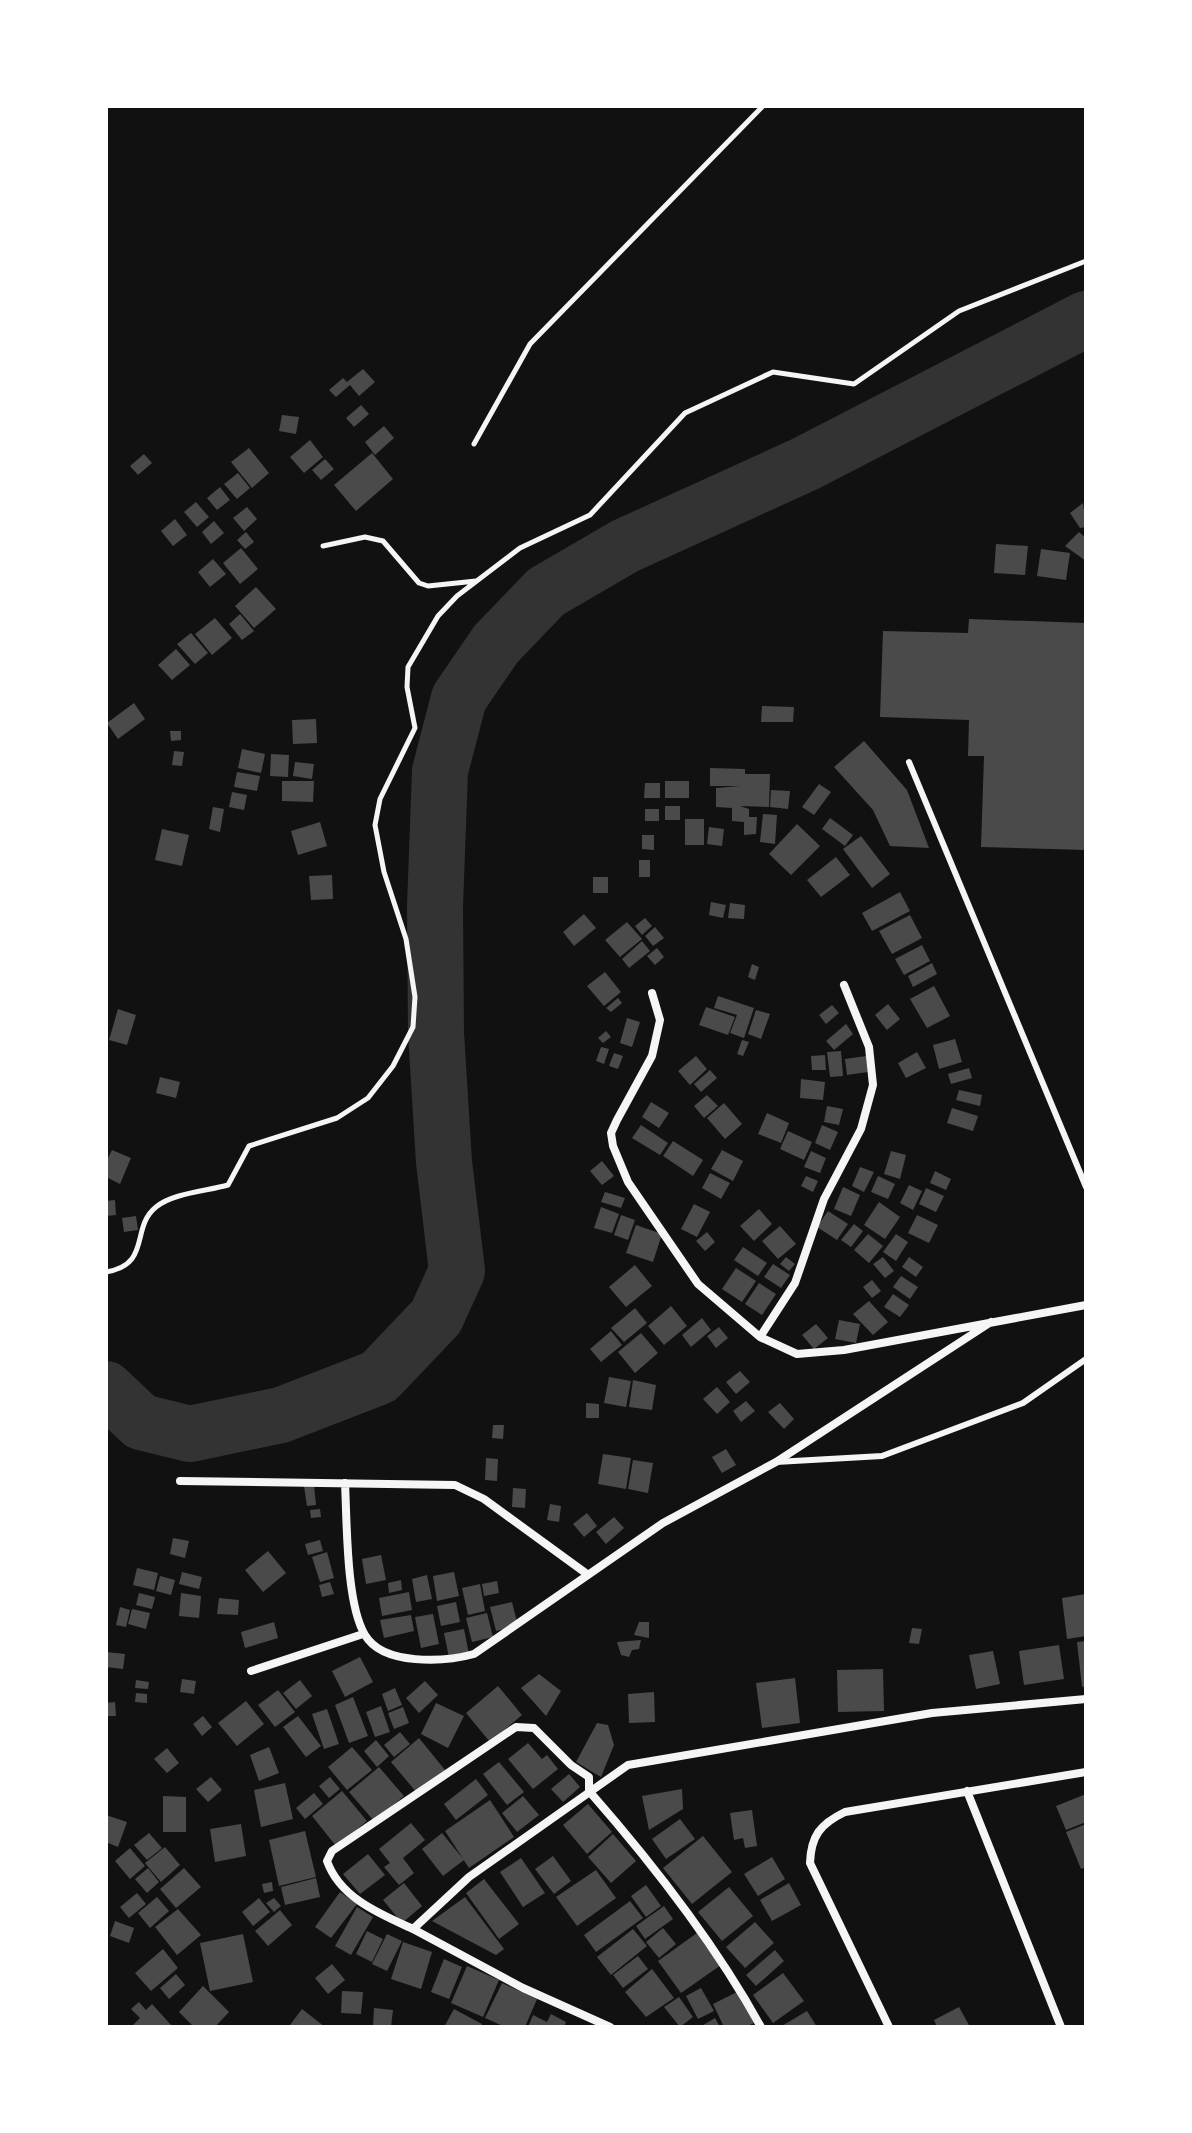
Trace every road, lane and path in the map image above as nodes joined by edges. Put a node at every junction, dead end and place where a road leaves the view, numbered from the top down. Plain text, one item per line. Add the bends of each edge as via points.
1 (763, 106) edge
2 (1086, 261) edge
3 (474, 444) dead end
4 (323, 546) dead end
5 (477, 581) junction
6 (909, 762) dead end
7 (844, 985) dead end
8 (652, 993) dead end
9 (1086, 1187) edge
10 (106, 1272) edge
11 (1086, 1305) edge
12 (991, 1322) junction
13 (760, 1337) junction
14 (1086, 1359) edge
15 (776, 1462) junction
16 (180, 1481) dead end
17 (345, 1483) junction
18 (587, 1574) junction
19 (363, 1634) junction
20 (251, 1671) dead end
21 (1086, 1699) edge
22 (1086, 1772) edge
23 (589, 1791) junction
24 (967, 1791) junction
25 (413, 1929) junction
26 (610, 2027) edge
27 (761, 2027) edge
28 (889, 2027) edge
29 (1061, 2027) edge

1 - 3 path via 530,344
2 - 5 path via 959,311 854,384 773,372 685,413 590,515 520,548
4 - 5 path via 365,537 383,541 419,583
5 - 10 path via 438,616 408,667 415,728 380,799 375,825 406,939 415,997 413,1027 393,1066 368,1098 337,1118 249,1146 228,1185 156,1207 146,1219 136,1256 121,1269
6 - 9 lane
7 - 13 street via 869,1047 873,1085 861,1129 824,1199 795,1283
8 - 13 street via 660,1020 652,1056 611,1133 613,1146 628,1182 698,1284
11 - 12 street
12 - 13 street via 797,1354
12 - 15 street
14 - 15 lane via 1023,1403 882,1456
15 - 18 street via 663,1523
16 - 17 street
17 - 18 street via 455,1485 484,1499
17 - 19 street via 351,1572
18 - 19 street via 474,1654 424,1661 395,1654
19 - 20 street
21 - 23 street via 932,1713 628,1765
22 - 24 street
23 - 25 street via 469,1877
23 - 25 street via 589,1777 534,1728 516,1727 332,1851 327,1861 343,1886 370,1909
23 - 27 street via 697,1922
24 - 28 street via 845,1812 817,1831 811,1847 810,1863
24 - 29 street
25 - 26 street

